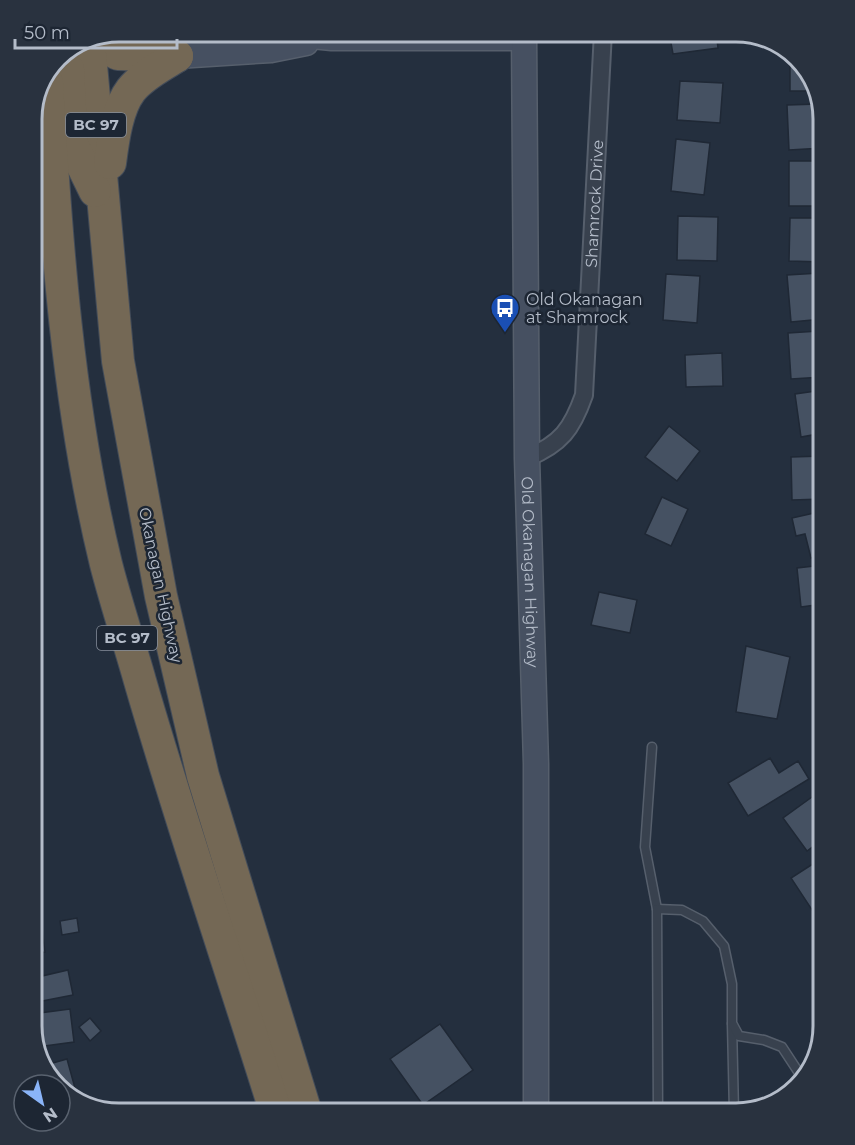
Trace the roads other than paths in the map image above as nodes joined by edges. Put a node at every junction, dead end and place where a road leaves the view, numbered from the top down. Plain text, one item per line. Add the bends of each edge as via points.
1 (311, 42) edge
2 (524, 42) edge
3 (602, 42) edge
4 (181, 44) edge
5 (98, 45) edge
6 (91, 47) edge
7 (65, 65) edge
8 (47, 94) edge
9 (42, 129) edge
10 (50, 147) junction
11 (103, 208) junction
12 (527, 458) junction
13 (652, 747) dead end
14 (657, 909) junction
15 (732, 1023) junction
16 (798, 1071) edge
17 (273, 1103) edge
18 (303, 1103) edge
19 (536, 1103) edge
20 (658, 1103) edge
21 (734, 1103) edge

1 - 4 street via 270,50
2 - 12 street, Old Okanagan Highway
3 - 12 street, Shamrock Drive via 584,395 567,431 547,450
4 - 5 highway via 118,54
4 - 11 highway via 131,91 116,126
6 - 11 highway, Okanagan Highway / BC 97
7 - 11 highway via 72,144
8 - 10 highway, BC 97
9 - 10 street
10 - 17 highway, BC 97 via 63,306 86,464 106,564 170,786
11 - 18 highway, Okanagan Highway / BC 97 via 118,361 161,596 203,776
12 - 19 street, Old Okanagan Highway via 536,764
13 - 14 lane via 645,847
14 - 15 lane via 682,909 703,921 724,946 732,984
14 - 20 lane
15 - 16 lane via 740,1036 782,1047
15 - 21 lane

